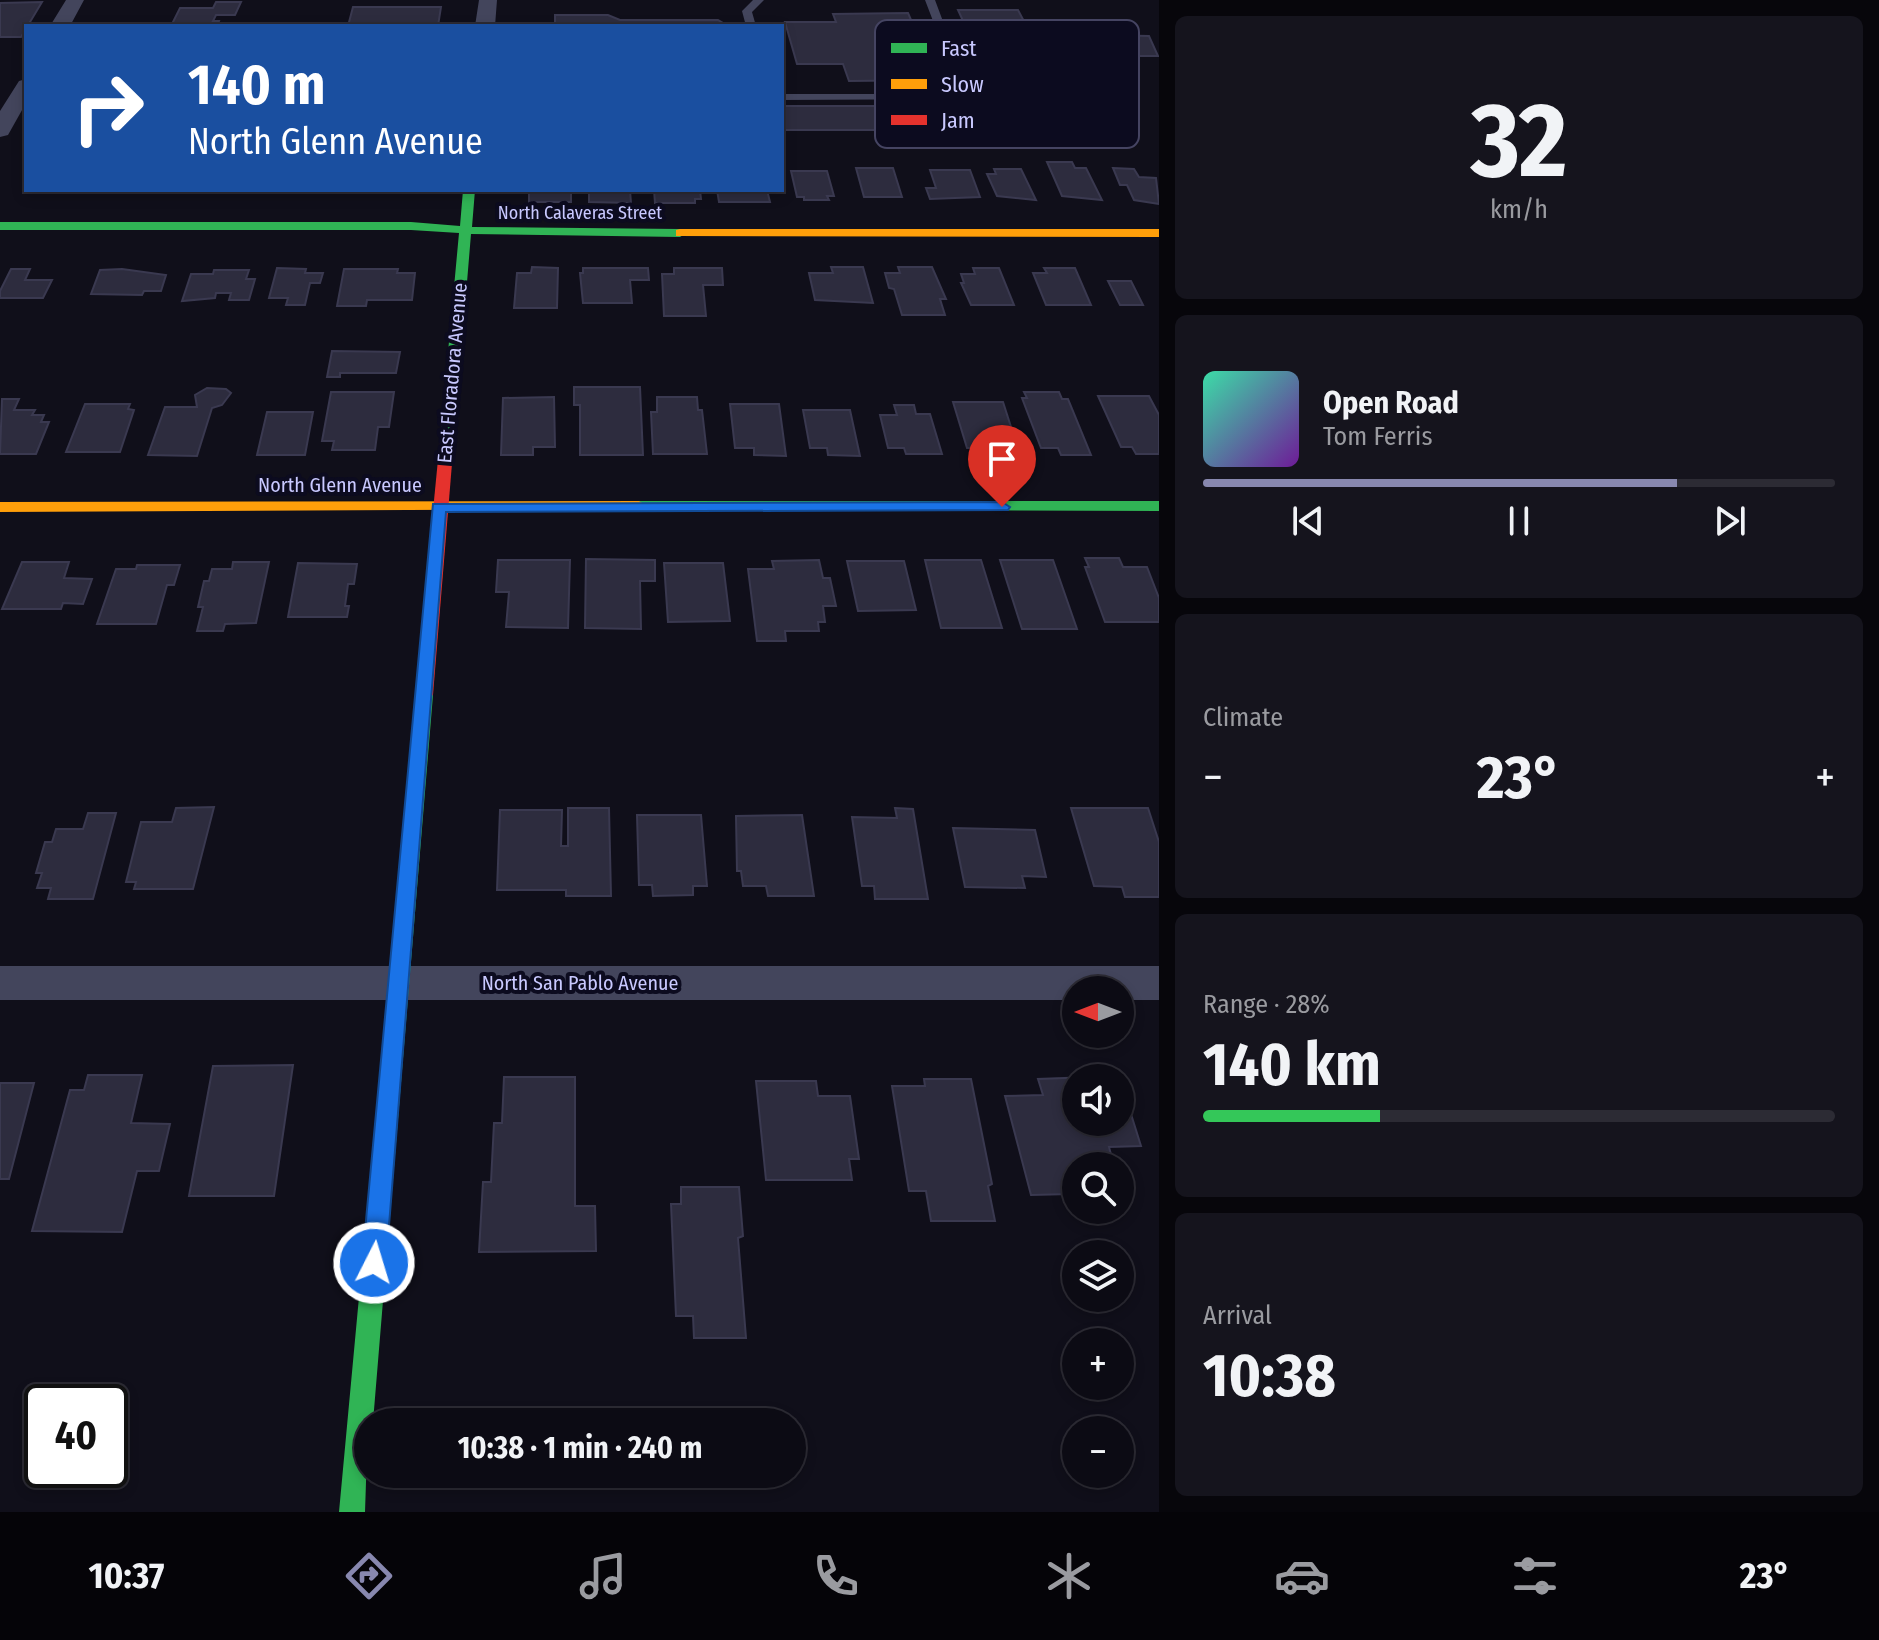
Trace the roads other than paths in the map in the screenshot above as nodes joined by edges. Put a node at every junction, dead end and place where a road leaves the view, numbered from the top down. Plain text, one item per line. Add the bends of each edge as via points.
1 (75, 0) edge
2 (488, 0) edge
3 (759, 0) edge
4 (930, 0) edge
5 (938, 20) edge
6 (61, 24) edge
7 (485, 24) edge
8 (750, 24) edge
9 (24, 88) edge
10 (784, 97) edge
11 (875, 97) edge
12 (0, 130) edge
13 (469, 192) edge
14 (0, 226) edge
15 (465, 230) junction
16 (1159, 233) edge
17 (1159, 506) edge
18 (0, 507) edge
19 (439, 507) junction
20 (0, 983) edge
21 (399, 983) junction
22 (1159, 983) edge
23 (352, 1512) edge

1 - 6 street
2 - 7 street
3 - 8 lane via 747,11
4 - 5 lane
9 - 12 street
10 - 11 lane
13 - 15 street, East Floradora Avenue
14 - 15 street, North Calaveras Street
15 - 16 street, North Calaveras Street
15 - 19 street, East Floradora Avenue
17 - 19 street, North Glenn Avenue
18 - 19 street, North Glenn Avenue
19 - 21 street, East Floradora Avenue
20 - 21 street, North San Pablo Avenue
21 - 22 street, North San Pablo Avenue
21 - 23 street, East Floradora Avenue

